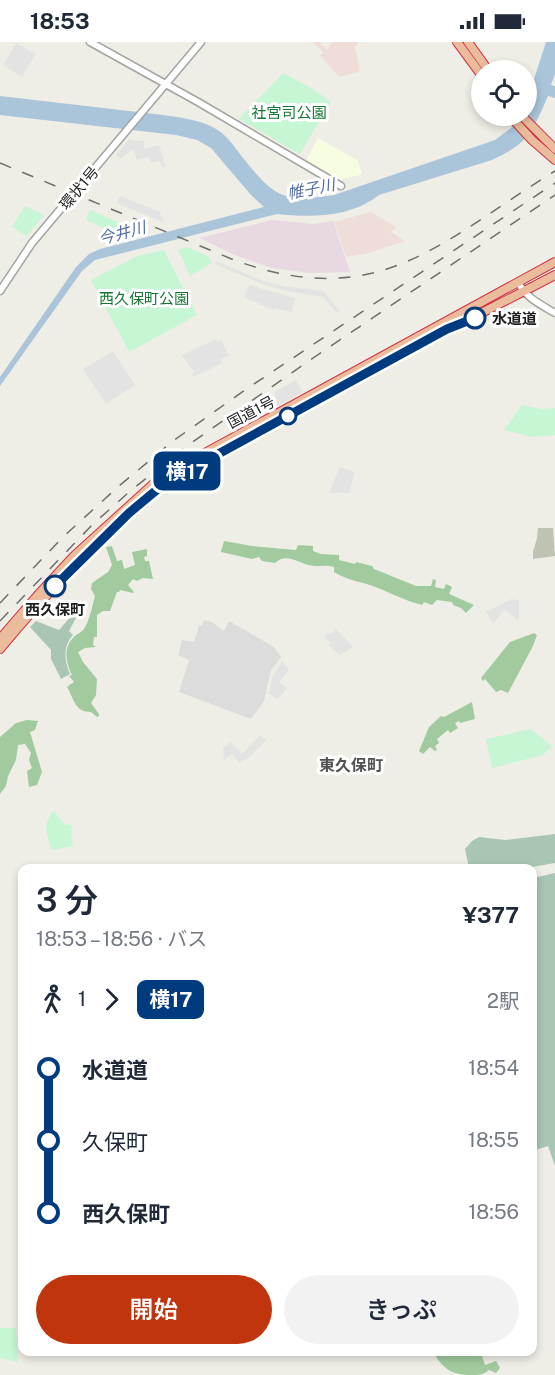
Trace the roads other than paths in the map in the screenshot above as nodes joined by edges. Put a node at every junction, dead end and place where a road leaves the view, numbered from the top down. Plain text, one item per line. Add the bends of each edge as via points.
1 (90, 42) edge
2 (201, 42) edge
3 (457, 42) edge
4 (468, 42) edge
5 (481, 60) edge
6 (471, 61) edge
7 (166, 85) junction
8 (519, 126) edge
9 (532, 126) edge
10 (555, 149) edge
11 (555, 160) edge
12 (340, 186) dead end
13 (555, 262) edge
14 (555, 275) edge
15 (518, 282) junction
16 (0, 291) edge
17 (523, 292) junction
18 (555, 313) edge
19 (0, 639) edge
20 (0, 649) edge

1 - 7 street
2 - 7 street
3 - 6 highway
4 - 5 highway
7 - 12 street
7 - 16 street, 環状1号 via 32,243
8 - 11 highway
9 - 10 highway
13 - 15 highway, 国道1号
14 - 17 highway, 国道1号
15 - 17 street
15 - 19 highway, 国道1号 via 161,477 74,556
17 - 18 street
17 - 20 highway, 国道1号 via 447,329 165,483 72,568

